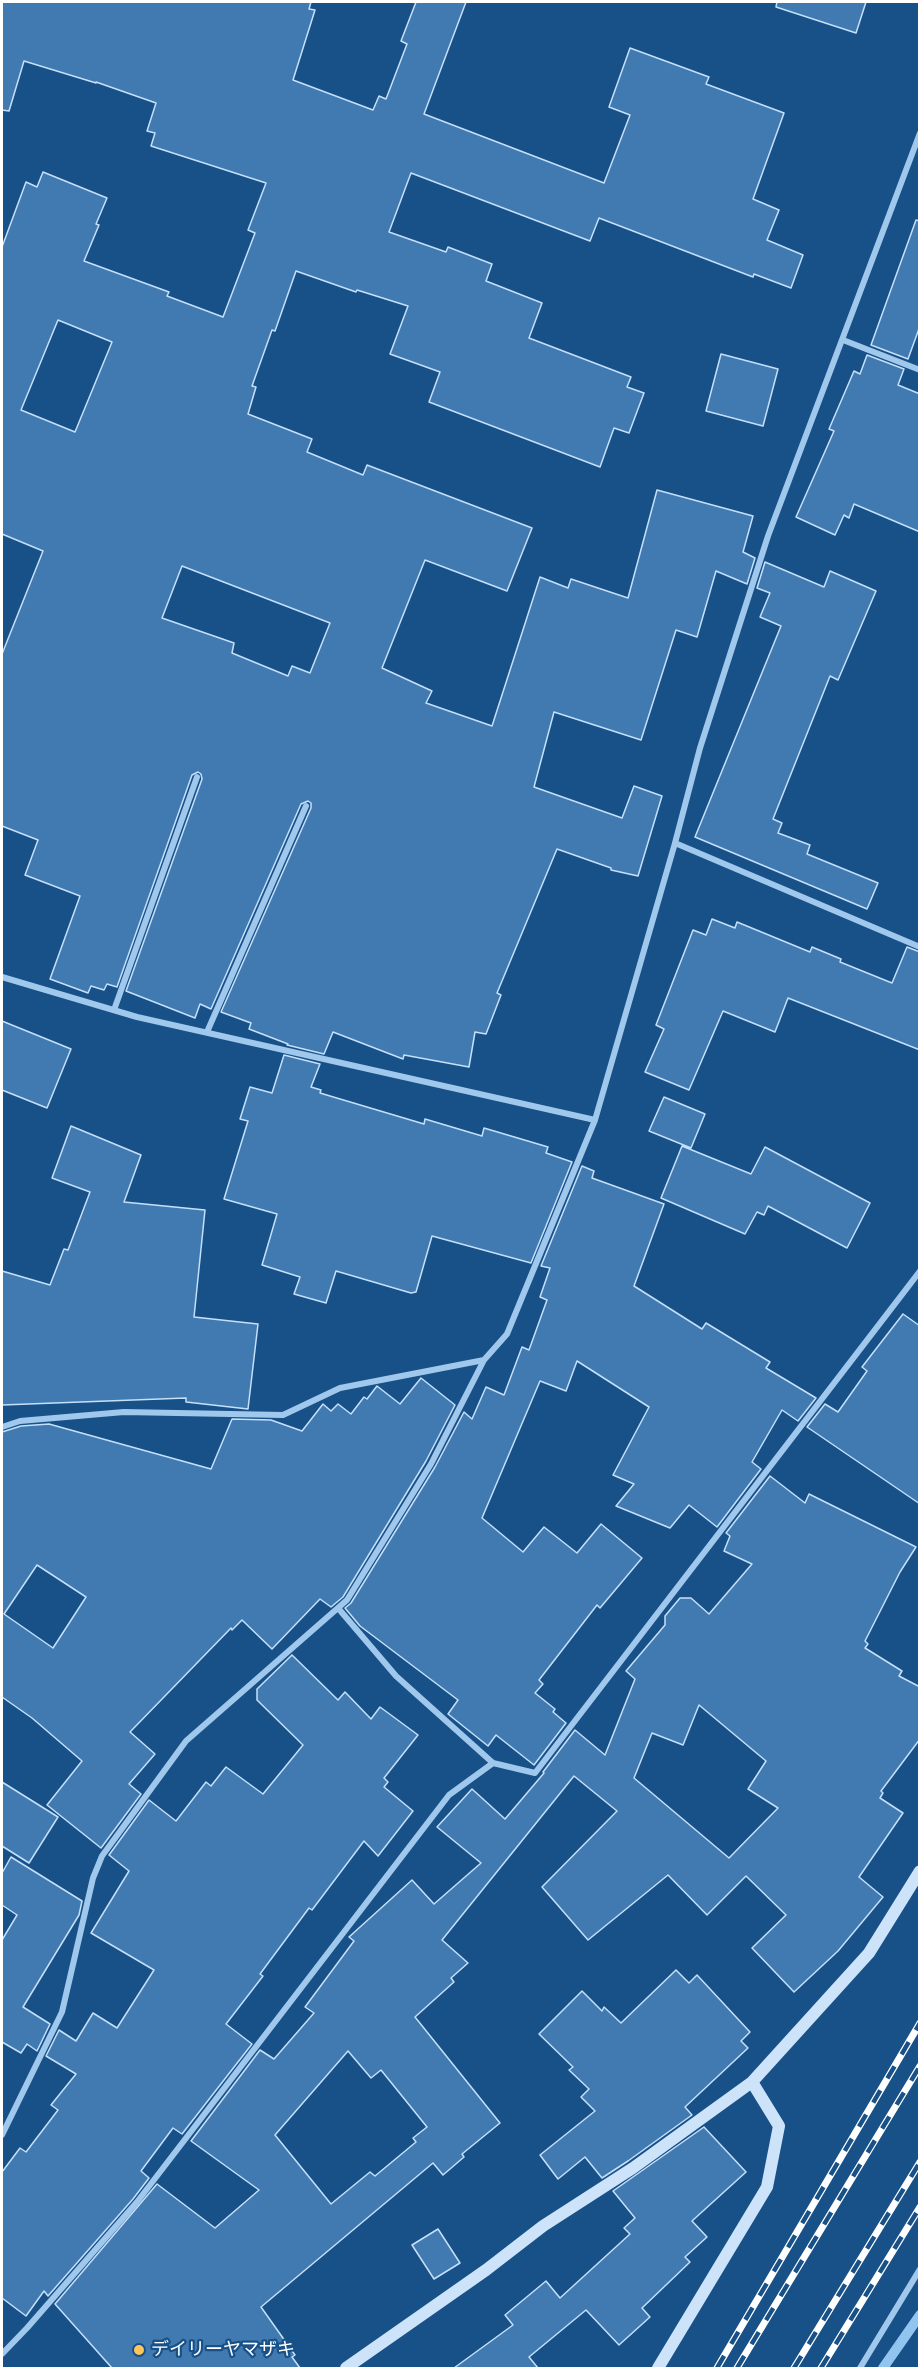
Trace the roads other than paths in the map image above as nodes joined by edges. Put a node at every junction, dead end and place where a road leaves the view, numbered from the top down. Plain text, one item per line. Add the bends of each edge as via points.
1 (920, 133) edge
2 (843, 340) junction
3 (920, 370) edge
4 (197, 777) dead end
5 (306, 806) dead end
6 (675, 843) junction
7 (920, 947) edge
8 (2, 977) edge
9 (114, 1010) junction
10 (207, 1032) junction
11 (596, 1120) junction
12 (920, 1271) edge
13 (484, 1360) junction
14 (2, 1427) edge
15 (338, 1608) junction
16 (493, 1763) junction
17 (920, 1871) edge
18 (752, 2082) junction
19 (2, 2134) edge
20 (920, 2269) edge
21 (2, 2354) edge
22 (346, 2368) edge
23 (658, 2368) edge
24 (860, 2368) edge

1 - 2 street
2 - 3 street
2 - 6 street via 768,536 700,748
4 - 9 street
5 - 10 street
6 - 7 street
6 - 11 street
8 - 9 street
9 - 10 street
10 - 11 street
11 - 13 street via 507,1334
12 - 16 street via 535,1773
13 - 14 street via 340,1388 283,1415 124,1412 20,1421
13 - 15 street via 431,1464 347,1600
15 - 16 street via 396,1676
15 - 19 street via 186,1741 102,1856 93,1878 62,2012
16 - 21 street via 449,1795 137,2202
17 - 18 street via 869,1953
18 - 22 street
18 - 23 street via 779,2126 767,2187
20 - 24 street

